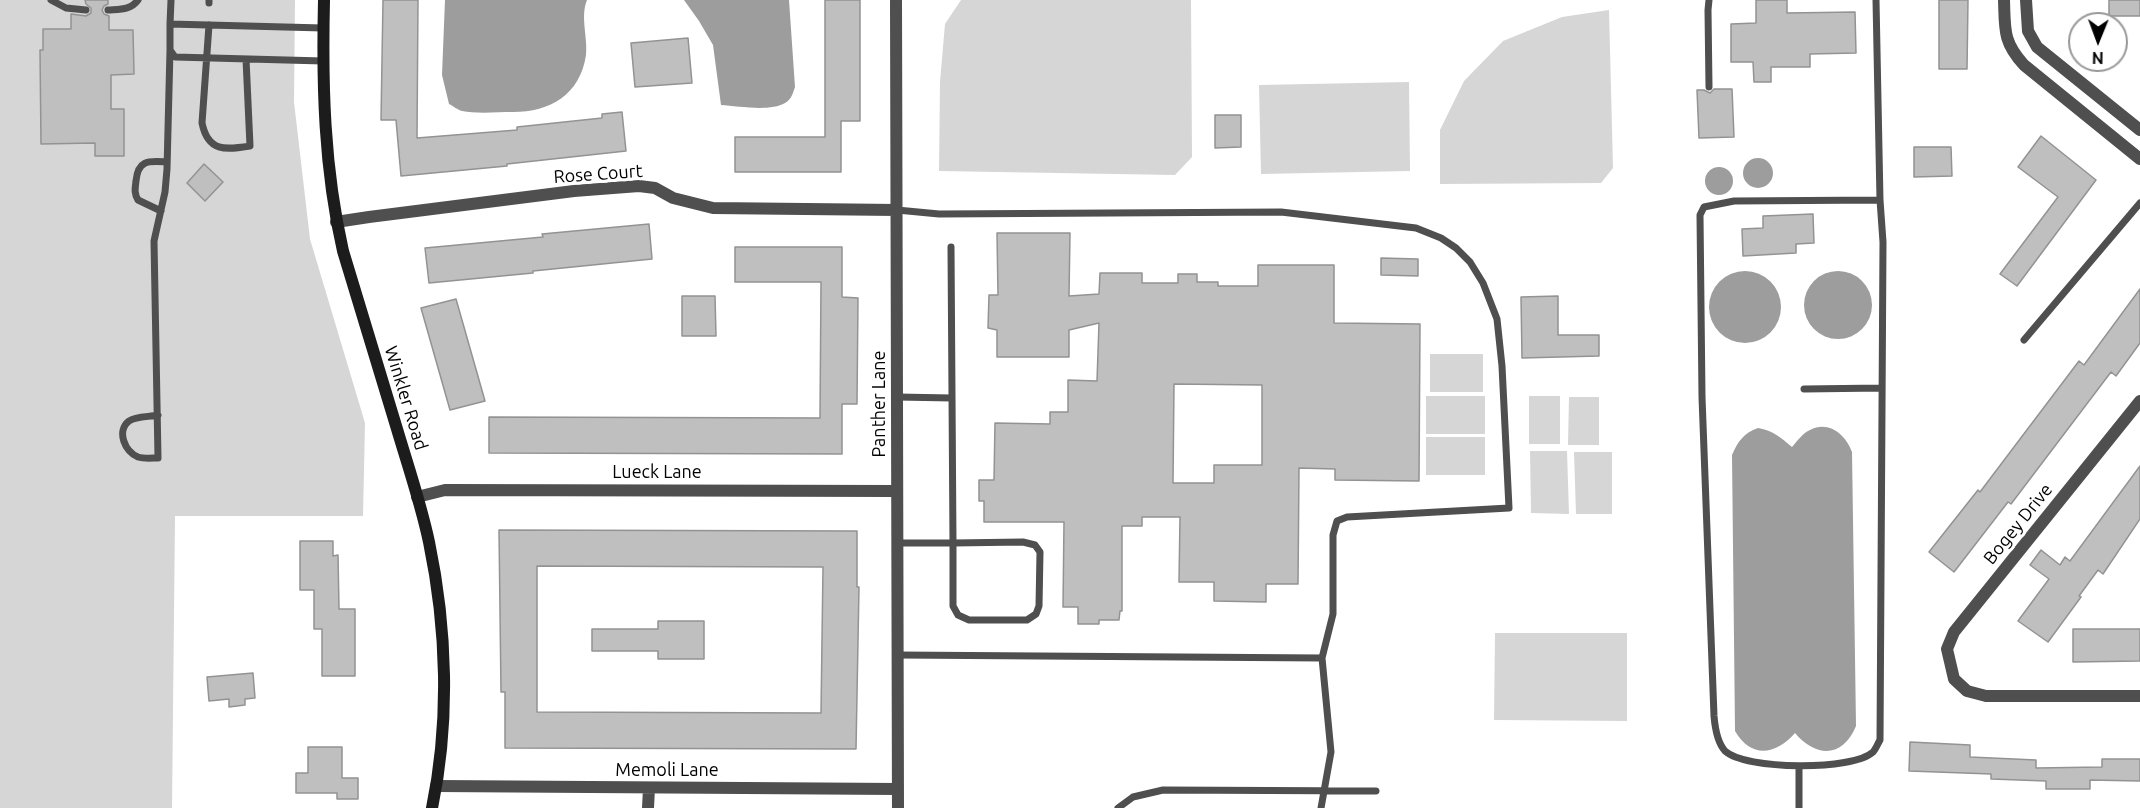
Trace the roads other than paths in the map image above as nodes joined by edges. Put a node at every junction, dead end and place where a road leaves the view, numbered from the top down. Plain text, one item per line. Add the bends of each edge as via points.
1 (51, 0) edge
2 (138, 0) edge
3 (171, 0) edge
4 (324, 0) edge
5 (896, 0) edge
6 (1709, 0) edge
7 (1876, 0) edge
8 (2004, 0) edge
9 (2026, 0) edge
10 (108, 9) dead end
11 (86, 10) dead end
12 (170, 24) junction
13 (209, 25) junction
14 (323, 28) junction
15 (170, 50) junction
16 (206, 58) junction
17 (246, 59) junction
18 (323, 61) junction
19 (1709, 87) dead end
20 (2140, 130) edge
21 (2140, 159) edge
22 (167, 162) junction
23 (1880, 200) junction
24 (2140, 203) edge
25 (897, 210) junction
26 (160, 211) junction
27 (336, 222) junction
28 (951, 247) dead end
29 (2024, 340) dead end
30 (1882, 388) junction
31 (1804, 389) dead end
32 (897, 397) junction
33 (952, 398) junction
34 (2140, 401) edge
35 (158, 415) junction
36 (897, 491) junction
37 (417, 496) junction
38 (897, 543) junction
39 (953, 543) junction
40 (897, 655) junction
41 (1323, 658) junction
42 (2140, 696) edge
43 (1798, 767) junction
44 (436, 786) junction
45 (649, 788) junction
46 (898, 789) junction
47 (1324, 791) junction
48 (1376, 791) dead end
49 (432, 808) edge
50 (648, 808) edge
51 (898, 808) edge
52 (1118, 808) edge
53 (1321, 808) edge
54 (1799, 808) edge

1 - 11 lane via 66,8
2 - 10 lane via 132,7
3 - 12 lane
4 - 14 street, Winkler Road
5 - 25 street, Panther Lane
6 - 19 lane
7 - 23 lane
8 - 21 street via 2005,32 2012,51
9 - 20 street via 2028,31 2037,47
12 - 13 lane
12 - 15 lane
13 - 14 lane
13 - 16 lane
14 - 18 street, Winkler Road
15 - 16 lane via 175,57
15 - 22 lane
16 - 17 lane
16 - 17 lane via 204,134 210,143 224,148 250,146
17 - 18 lane
18 - 27 street, Winkler Road via 325,142
22 - 26 lane
22 - 26 lane via 146,163 136,173 136,196
23 - 30 lane
23 - 43 lane via 1734,201 1704,207 1700,215 1702,396 1716,730 1720,745 1738,760
24 - 29 lane
25 - 27 street, Rose Court via 713,208 639,186
25 - 32 street, Panther Lane
25 - 41 lane via 939,214 1281,212 1416,228 1442,238 1470,262 1484,282 1497,319 1509,508 1347,517 1337,521 1333,535 1333,614
26 - 35 lane via 154,241
27 - 37 street, Winkler Road
28 - 33 lane
30 - 31 lane
30 - 43 lane via 1880,740 1872,753 1858,759
32 - 33 lane
32 - 36 street, Panther Lane
33 - 39 lane
34 - 42 street, Bogey Drive via 1954,632 1947,649 1954,678 1967,691 1986,696
35 - 35 lane via 158,458 139,457 130,452 123,437 128,422
36 - 37 street, Lueck Lane via 445,490
36 - 38 street, Panther Lane
37 - 44 street, Winkler Road via 437,586 442,638 441,741
38 - 39 lane
38 - 40 street, Panther Lane
39 - 39 lane via 953,606 958,615 969,620 1027,620 1036,614 1040,552 1035,544
40 - 41 lane
40 - 46 street, Panther Lane
41 - 47 lane via 1331,752
43 - 54 lane
44 - 45 street, Memoli Lane
44 - 49 street, Winkler Road
45 - 46 street, Memoli Lane
45 - 50 street
46 - 51 street, Panther Lane
47 - 48 lane
47 - 52 lane via 1163,790 1133,797
47 - 53 lane

